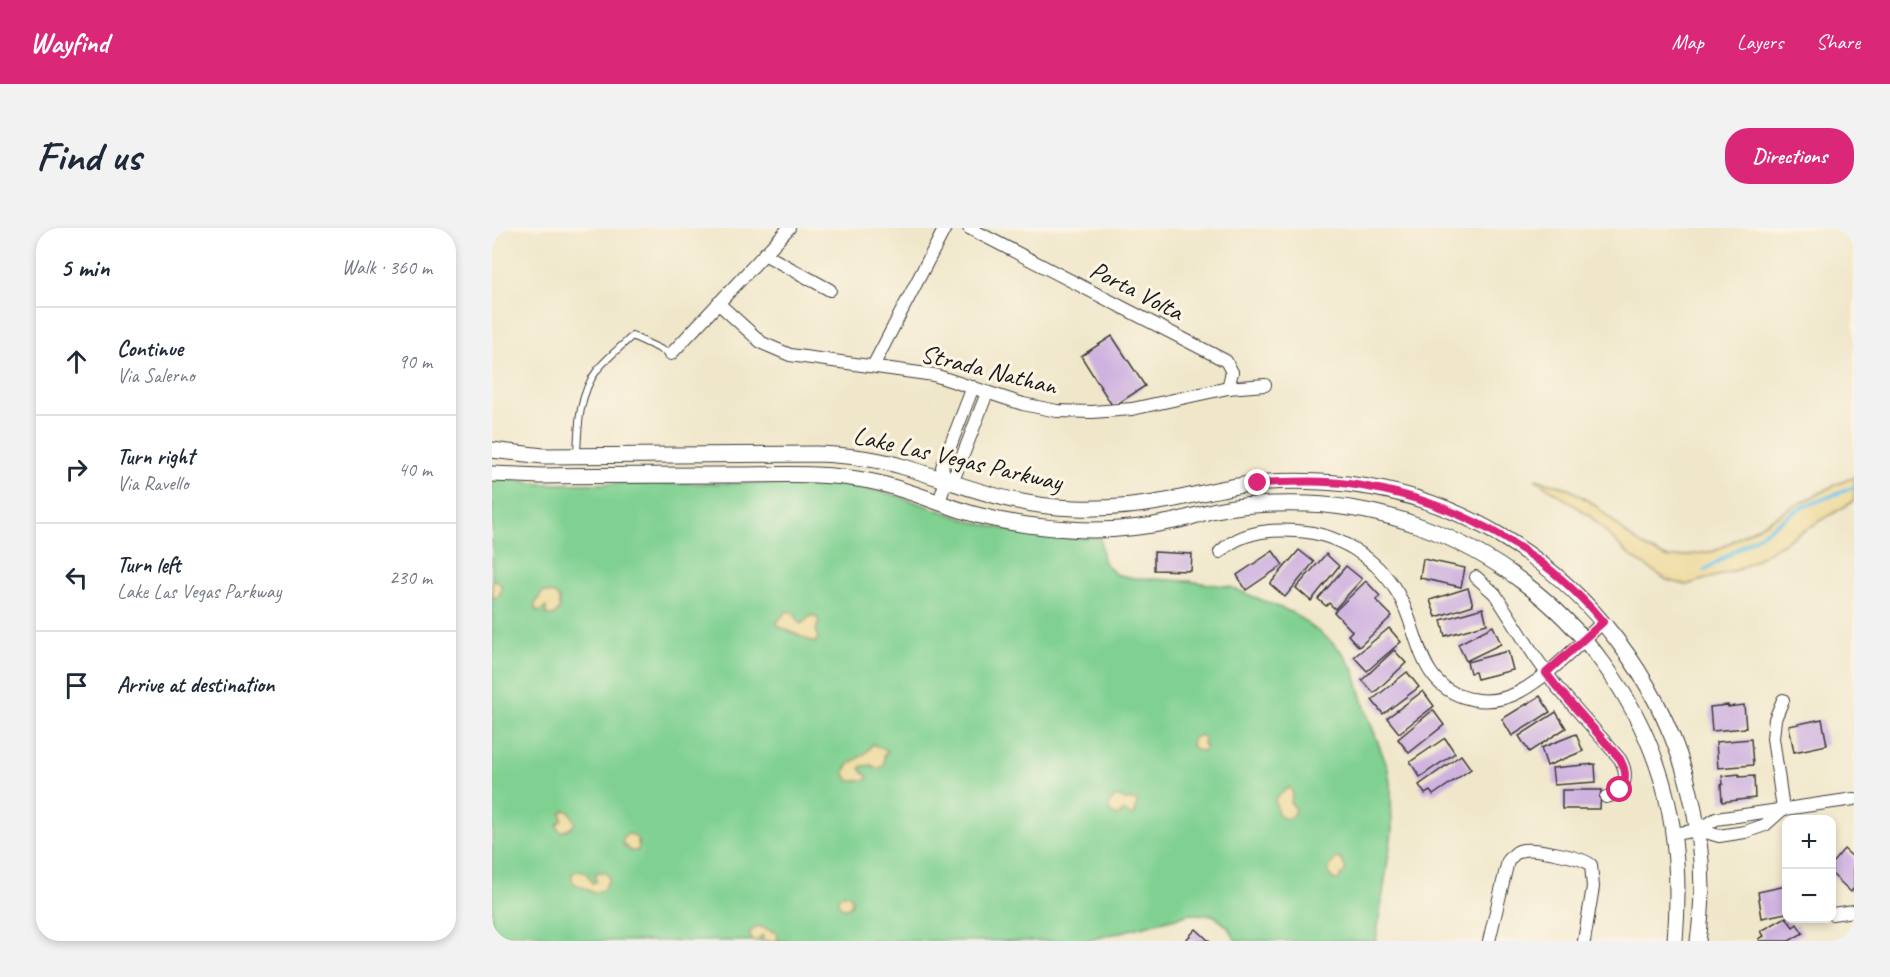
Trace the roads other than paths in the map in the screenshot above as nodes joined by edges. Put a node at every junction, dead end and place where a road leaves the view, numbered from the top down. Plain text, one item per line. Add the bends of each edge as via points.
1 (789, 228) edge
2 (945, 228) edge
3 (969, 228) edge
4 (764, 254) junction
5 (830, 290) dead end
6 (718, 303) junction
7 (671, 354) joint
8 (873, 366) junction
9 (1264, 385) dead end
10 (973, 387) junction
11 (1228, 388) junction
12 (987, 393) junction
13 (961, 417) junction
14 (976, 422) junction
15 (492, 450) edge
16 (577, 456) junction
17 (492, 474) edge
18 (946, 481) junction
19 (939, 502) junction
20 (1220, 552) dead end
21 (1476, 577) dead end
22 (1603, 622) junction
23 (1585, 639) junction
24 (1546, 673) junction
25 (1783, 700) dead end
26 (1606, 797) dead end
27 (1854, 799) edge
28 (1783, 809) junction
29 (1699, 830) junction
30 (1673, 834) junction
31 (1854, 911) edge
32 (1836, 913) edge
33 (1489, 941) edge
34 (1584, 941) edge
35 (1675, 941) edge
36 (1698, 941) edge

1 - 4 street
2 - 8 street
3 - 11 street, Porta Volta via 1226,362 1232,372
4 - 5 street
4 - 6 street
6 - 7 street
6 - 8 street, Strada Nathan via 762,343 790,355
7 - 16 lane via 632,336 598,369 585,393
8 - 10 street, Strada Nathan via 934,375
9 - 11 street, Strada Nathan
10 - 12 street, Strada Nathan
10 - 13 street
11 - 12 street, Strada Nathan via 1132,409 1092,412 1057,411
12 - 14 street
13 - 14 lane
13 - 18 street via 942,467
14 - 18 street via 956,473
15 - 16 street, Lake Las Vegas Parkway
16 - 18 street, Lake Las Vegas Parkway via 845,455 904,467
17 - 19 street, Lake Las Vegas Parkway via 834,476 879,483
18 - 19 street
18 - 22 street, Lake Las Vegas Parkway via 981,494 1028,504 1074,508 1168,501 1258,483 1348,484 1393,492 1437,505 1518,546 1554,573
19 - 23 street, Lake Las Vegas Parkway via 1024,525 1074,530 1124,529 1264,504 1356,509 1444,535 1486,556 1524,582
20 - 24 street via 1235,540 1254,533 1295,531 1331,538 1369,560 1389,581 1405,606 1424,663 1451,692 1474,700 1498,700 1521,692
21 - 24 street via 1495,594
22 - 23 street
22 - 29 street, Lake Las Vegas Parkway via 1649,686 1670,730 1687,777
23 - 24 street
23 - 30 street, Lake Las Vegas Parkway via 1618,683 1640,723 1658,766
24 - 26 street via 1623,764 1623,786
25 - 28 street via 1773,738
27 - 28 street
28 - 29 street via 1716,819
28 - 29 street via 1755,830 1719,836
29 - 30 street
29 - 36 street, Lake Las Vegas Parkway via 1702,874
30 - 35 street, Lake Las Vegas Parkway via 1678,902
31 - 32 street
33 - 34 street via 1508,861 1523,850 1576,857 1591,865 1593,887

